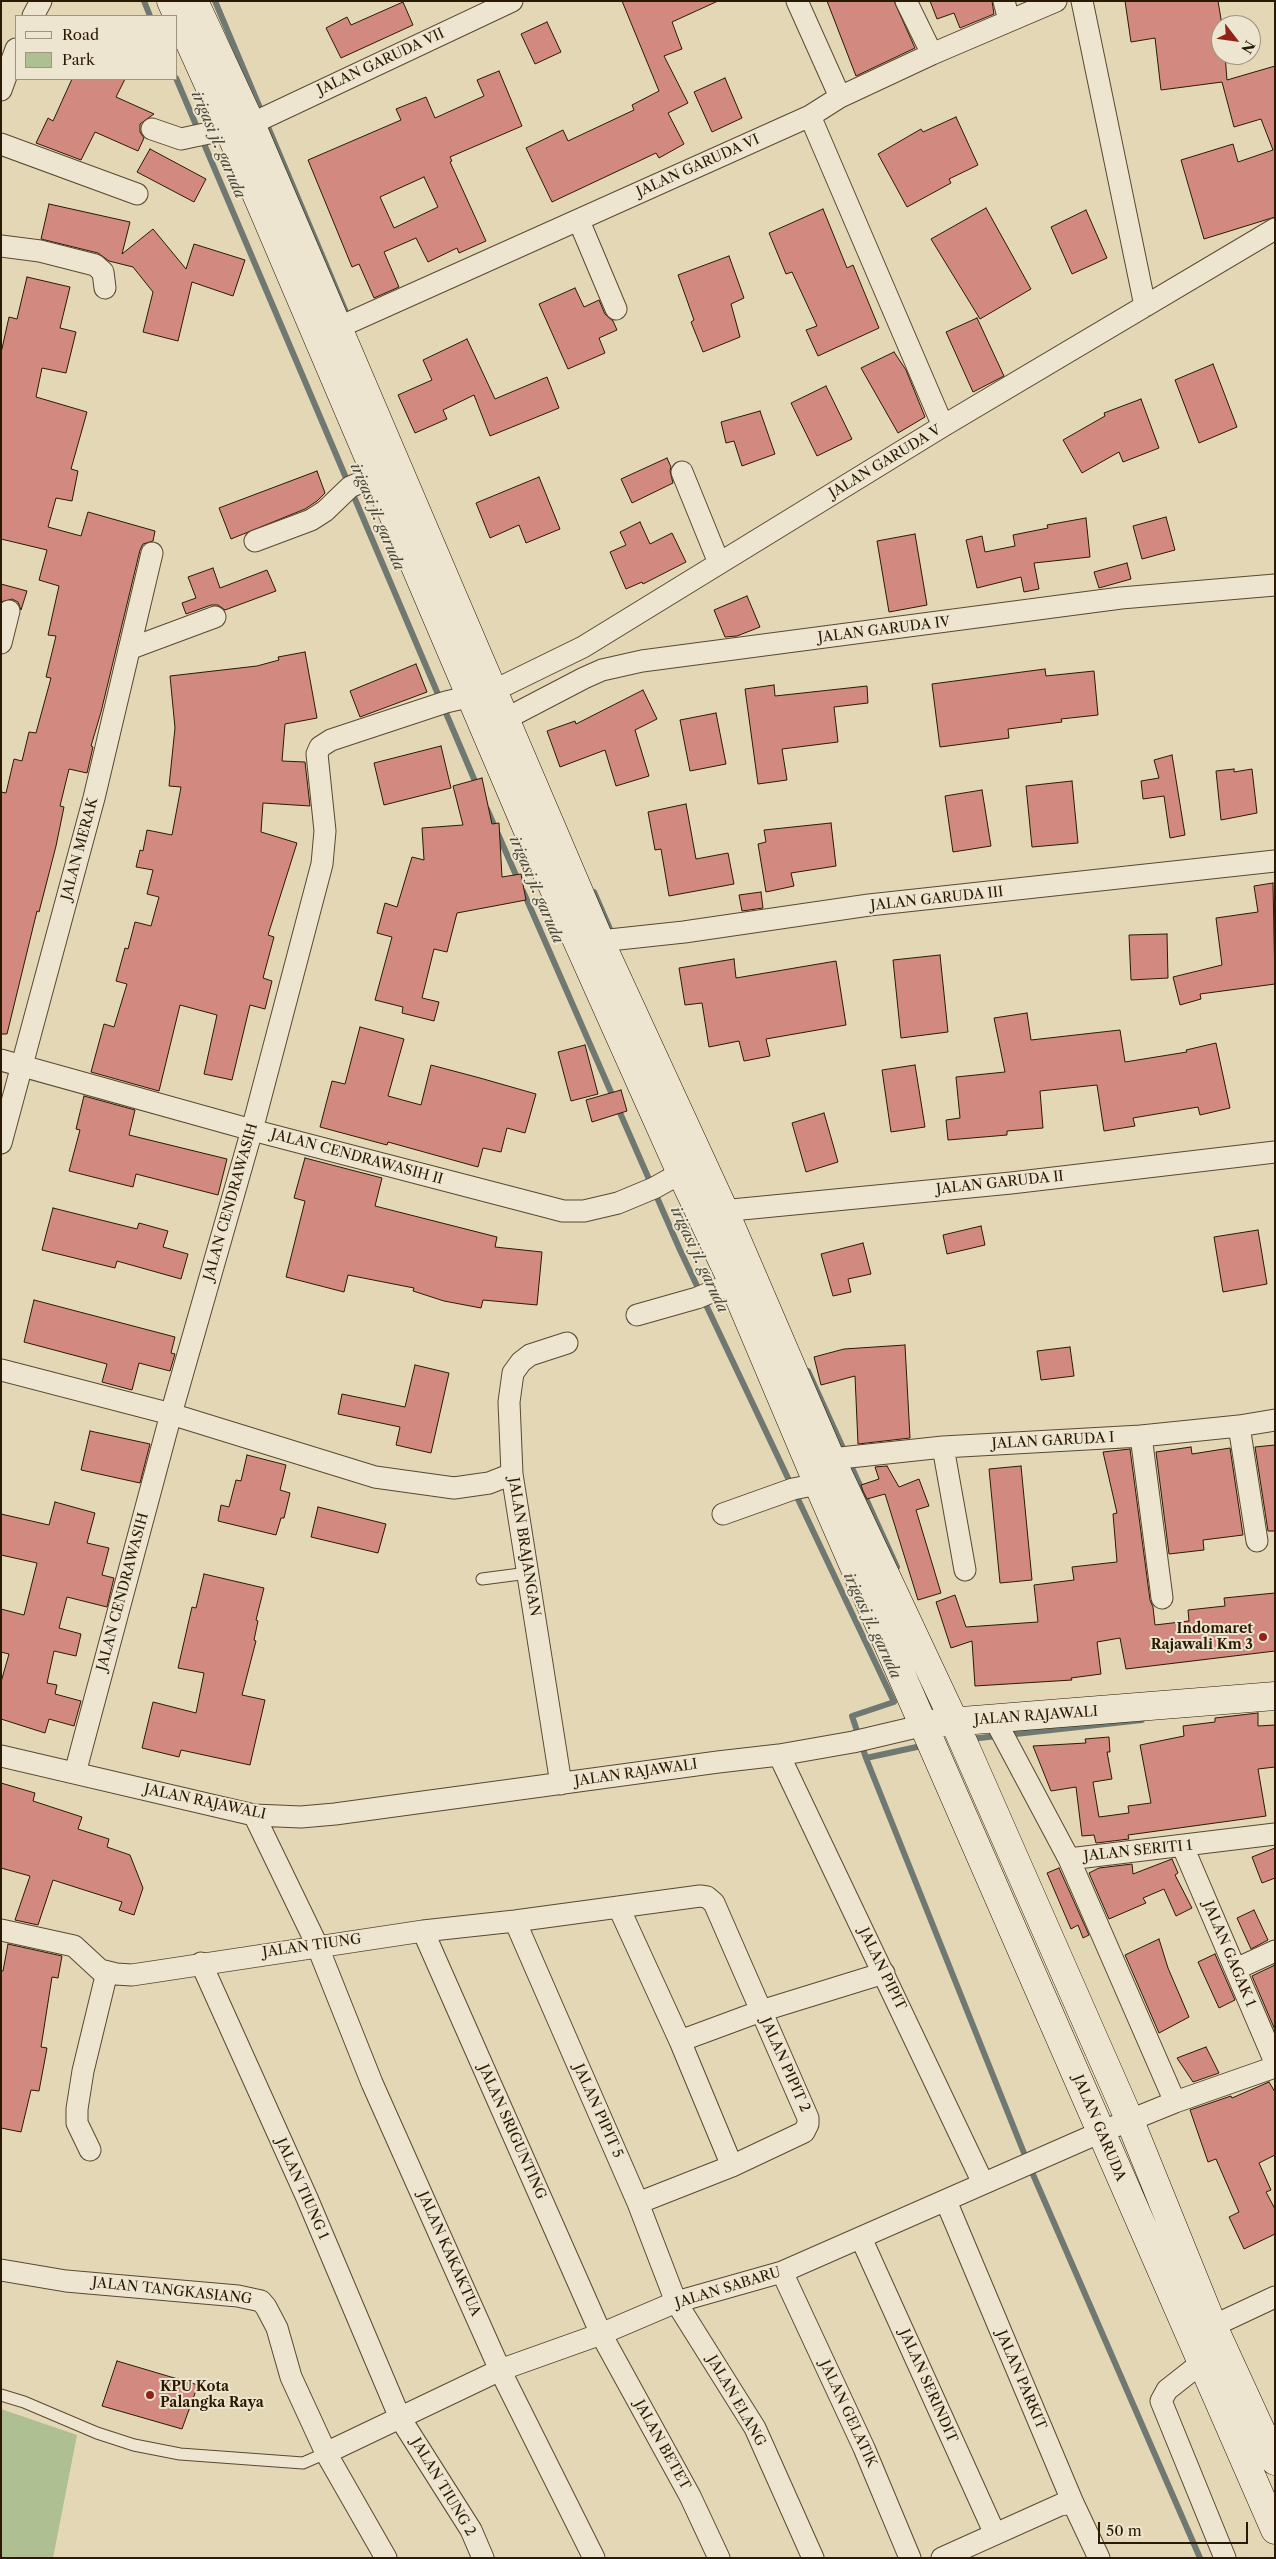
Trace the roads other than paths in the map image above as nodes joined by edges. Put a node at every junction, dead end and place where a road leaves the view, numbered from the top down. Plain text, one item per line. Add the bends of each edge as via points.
1 (41, 1) edge
2 (171, 1) edge
3 (194, 1) edge
4 (512, 1) edge
5 (797, 1) edge
6 (906, 1) edge
7 (1056, 1) edge
8 (1082, 1) edge
9 (1007, 10) edge
10 (34, 15) edge
11 (15, 51) edge
12 (932, 54) junction
13 (1, 90) edge
14 (840, 97) junction
15 (810, 116) junction
16 (240, 127) junction
17 (152, 129) dead end
18 (1, 144) edge
19 (137, 194) dead end
20 (578, 221) junction
21 (1275, 229) edge
22 (1, 246) edge
23 (105, 288) dead end
24 (1145, 306) junction
25 (616, 309) dead end
26 (328, 332) junction
27 (943, 426) junction
28 (682, 472) dead end
29 (375, 476) junction
30 (255, 541) dead end
31 (152, 553) dead end
32 (719, 563) junction
33 (1275, 585) edge
34 (9, 611) dead end
35 (215, 617) dead end
36 (1, 643) edge
37 (129, 649) junction
38 (461, 699) junction
39 (495, 725) junction
40 (1275, 862) edge
41 (600, 941) junction
42 (1, 1060) edge
43 (22, 1066) junction
44 (252, 1130) junction
45 (1, 1143) edge
46 (1275, 1152) edge
47 (680, 1173) junction
48 (712, 1212) junction
49 (733, 1283) junction
50 (637, 1315) dead end
51 (567, 1343) dead end
52 (1, 1370) edge
53 (171, 1414) junction
54 (1275, 1420) edge
55 (1240, 1426) junction
56 (1141, 1436) junction
57 (943, 1447) junction
58 (831, 1459) junction
59 (512, 1474) junction
60 (799, 1488) junction
61 (723, 1514) dead end
62 (1257, 1541) dead end
63 (965, 1570) dead end
64 (528, 1573) junction
65 (482, 1579) dead end
66 (1162, 1598) dead end
67 (1275, 1696) edge
68 (995, 1720) junction
69 (954, 1721) junction
70 (925, 1725) junction
71 (779, 1755) junction
72 (1, 1756) edge
73 (76, 1772) junction
74 (561, 1784) junction
75 (254, 1815) junction
76 (1275, 1834) edge
77 (1183, 1847) junction
78 (1069, 1859) junction
79 (700, 1896) joint
80 (619, 1908) junction
81 (515, 1921) junction
82 (1, 1930) edge
83 (423, 1930) junction
84 (317, 1945) junction
85 (1275, 1951) edge
86 (200, 1963) junction
87 (1236, 1969) junction
88 (107, 1972) junction
89 (884, 1973) junction
90 (761, 2010) junction
91 (680, 2041) junction
92 (1275, 2062) edge
93 (1275, 2067) edge
94 (1175, 2102) junction
95 (1130, 2121) junction
96 (1101, 2132) junction
97 (90, 2150) dead end
98 (732, 2166) junction
99 (983, 2183) junction
100 (946, 2201) junction
101 (638, 2203) junction
102 (861, 2238) junction
103 (1, 2270) edge
104 (782, 2272) junction
105 (1275, 2297) edge
106 (676, 2302) junction
107 (1214, 2326) junction
108 (601, 2334) junction
109 (1200, 2364) junction
110 (500, 2370) junction
111 (1, 2394) edge
112 (400, 2418) junction
113 (326, 2453) junction
114 (1275, 2461) edge
115 (1073, 2503) junction
116 (1275, 2530) edge
117 (995, 2534) junction
118 (976, 2551) edge
119 (386, 2558) edge
120 (483, 2558) edge
121 (594, 2558) edge
122 (719, 2558) edge
123 (813, 2558) edge
124 (910, 2558) edge
125 (942, 2558) edge
126 (1099, 2558) edge
127 (1225, 2558) edge

1 - 10 street
2 - 16 main road
3 - 16 main road
4 - 16 street, JALAN GARUDA VII
5 - 14 street
6 - 12 street
7 - 9 street, JALAN GARUDA VI
8 - 24 street
9 - 12 street, JALAN GARUDA VI
11 - 13 street
12 - 14 street, JALAN GARUDA VI
14 - 15 street, JALAN GARUDA VI
15 - 20 street, JALAN GARUDA VI
15 - 27 street
16 - 17 street, JALAN GARUDA VII via 196,137 173,138
16 - 26 main road
18 - 19 street
20 - 25 street
20 - 26 street, JALAN GARUDA VI
21 - 24 street, JALAN GARUDA V
22 - 23 street via 40,251 95,265 103,272
24 - 27 street, JALAN GARUDA V
26 - 29 main road
26 - 38 main road
27 - 32 street, JALAN GARUDA V
28 - 32 street
29 - 30 street via 346,491 311,520
29 - 38 main road
31 - 37 street, JALAN MERAK
32 - 38 street, JALAN GARUDA V via 583,647
33 - 39 street, JALAN GARUDA IV via 1121,598 642,661 602,670
34 - 36 street
35 - 37 street
37 - 43 street, JALAN MERAK via 94,798
38 - 39 main road
38 - 44 street, JALAN CENDRAWASIH via 331,740 318,750 325,831 322,864
39 - 41 main road via 551,821
39 - 47 main road
40 - 41 street, JALAN GARUDA III via 870,905
41 - 48 main road
42 - 43 street, JALAN CENDRAWASIH II
43 - 44 street, JALAN CENDRAWASIH II
43 - 45 street, JALAN MERAK
44 - 47 street, JALAN CENDRAWASIH II via 563,1211 599,1208 649,1190
44 - 53 street, JALAN CENDRAWASIH
46 - 48 street, JALAN GARUDA II via 1011,1183
47 - 48 main road
48 - 49 main road, JALAN GARUDA
48 - 58 main road
49 - 50 street via 703,1297
49 - 60 main road, JALAN GARUDA
51 - 59 street, JALAN BRAJANGAN via 530,1355 513,1373 509,1402
52 - 53 street
53 - 59 street via 374,1477 408,1483 454,1488 489,1483
53 - 73 street, JALAN CENDRAWASIH
54 - 55 street, JALAN GARUDA I
55 - 56 street, JALAN GARUDA I
55 - 62 street
56 - 57 street, JALAN GARUDA I
56 - 66 street
57 - 58 street, JALAN GARUDA I
57 - 63 street
58 - 69 main road
59 - 64 street, JALAN BRAJANGAN
60 - 61 street
60 - 70 main road, JALAN GARUDA
64 - 65 lane
64 - 74 street, JALAN BRAJANGAN
67 - 68 main road, JALAN RAJAWALI
68 - 69 main road, JALAN RAJAWALI
68 - 78 street, JALAN SERITI 1
69 - 70 main road, JALAN RAJAWALI
69 - 95 main road
70 - 71 street, JALAN RAJAWALI
70 - 96 main road, JALAN GARUDA
71 - 74 street, JALAN RAJAWALI
71 - 89 street, JALAN PIPIT
72 - 73 street, JALAN RAJAWALI
73 - 75 street, JALAN RAJAWALI
74 - 75 street, JALAN RAJAWALI via 335,1814
75 - 84 street, JALAN KAKAKTUA
76 - 77 street, JALAN SERITI 1
77 - 78 street, JALAN SERITI 1
77 - 87 street, JALAN GAGAK 1
78 - 94 street
79 - 80 street, JALAN TIUNG
79 - 90 street, JALAN PIPIT 2 via 714,1903
80 - 81 street, JALAN TIUNG
80 - 91 street
81 - 83 street, JALAN TIUNG
81 - 101 street, JALAN PIPIT 5
82 - 88 street via 74,1946 96,1967
83 - 84 street, JALAN TIUNG
83 - 108 street, JALAN SRIGUNTING
84 - 86 street, JALAN TIUNG
84 - 110 street, JALAN KAKAKTUA via 372,2083
85 - 87 street
86 - 88 street, JALAN TIUNG via 132,1975
86 - 112 street, JALAN TIUNG 1 via 307,2198
87 - 92 street, JALAN GAGAK 1
88 - 97 street via 77,2108 77,2123
89 - 90 street
89 - 99 street, JALAN PIPIT
90 - 91 street
90 - 98 street, JALAN PIPIT 2 via 808,2124 804,2132
91 - 98 street
93 - 94 street, JALAN SABARU
94 - 95 street, JALAN SABARU
95 - 96 street, JALAN SABARU
95 - 107 main road
96 - 99 street, JALAN SABARU
96 - 109 main road, JALAN GARUDA
98 - 101 street, JALAN PIPIT 2
99 - 100 street, JALAN SABARU
100 - 102 street, JALAN SABARU
100 - 115 street, JALAN PARKIT
101 - 106 street, JALAN PIPIT 5
102 - 104 street, JALAN SABARU
102 - 117 street, JALAN SERINDIT
103 - 113 street, JALAN TANGKASIANG via 66,2281 238,2296 261,2301 277,2328 292,2377
104 - 106 street, JALAN SABARU
104 - 124 street, JALAN GELATIK via 864,2448
105 - 107 street
106 - 108 street, JALAN SABARU
106 - 123 street, JALAN ELANG via 755,2428
107 - 114 main road
108 - 110 street, JALAN SABARU
108 - 122 street, JALAN BETET via 690,2496
109 - 116 main road, JALAN GARUDA
109 - 127 street via 1167,2390 1162,2401
110 - 112 street, JALAN SABARU
110 - 121 street, JALAN KAKAKTUA
111 - 113 lane via 96,2433 180,2454 303,2463
112 - 113 street, JALAN SABARU
112 - 120 street, JALAN TIUNG 2 via 471,2530
113 - 119 street, JALAN TANGKASIANG
115 - 117 street via 1060,2505
115 - 126 street, JALAN PARKIT
117 - 118 street
118 - 125 street

